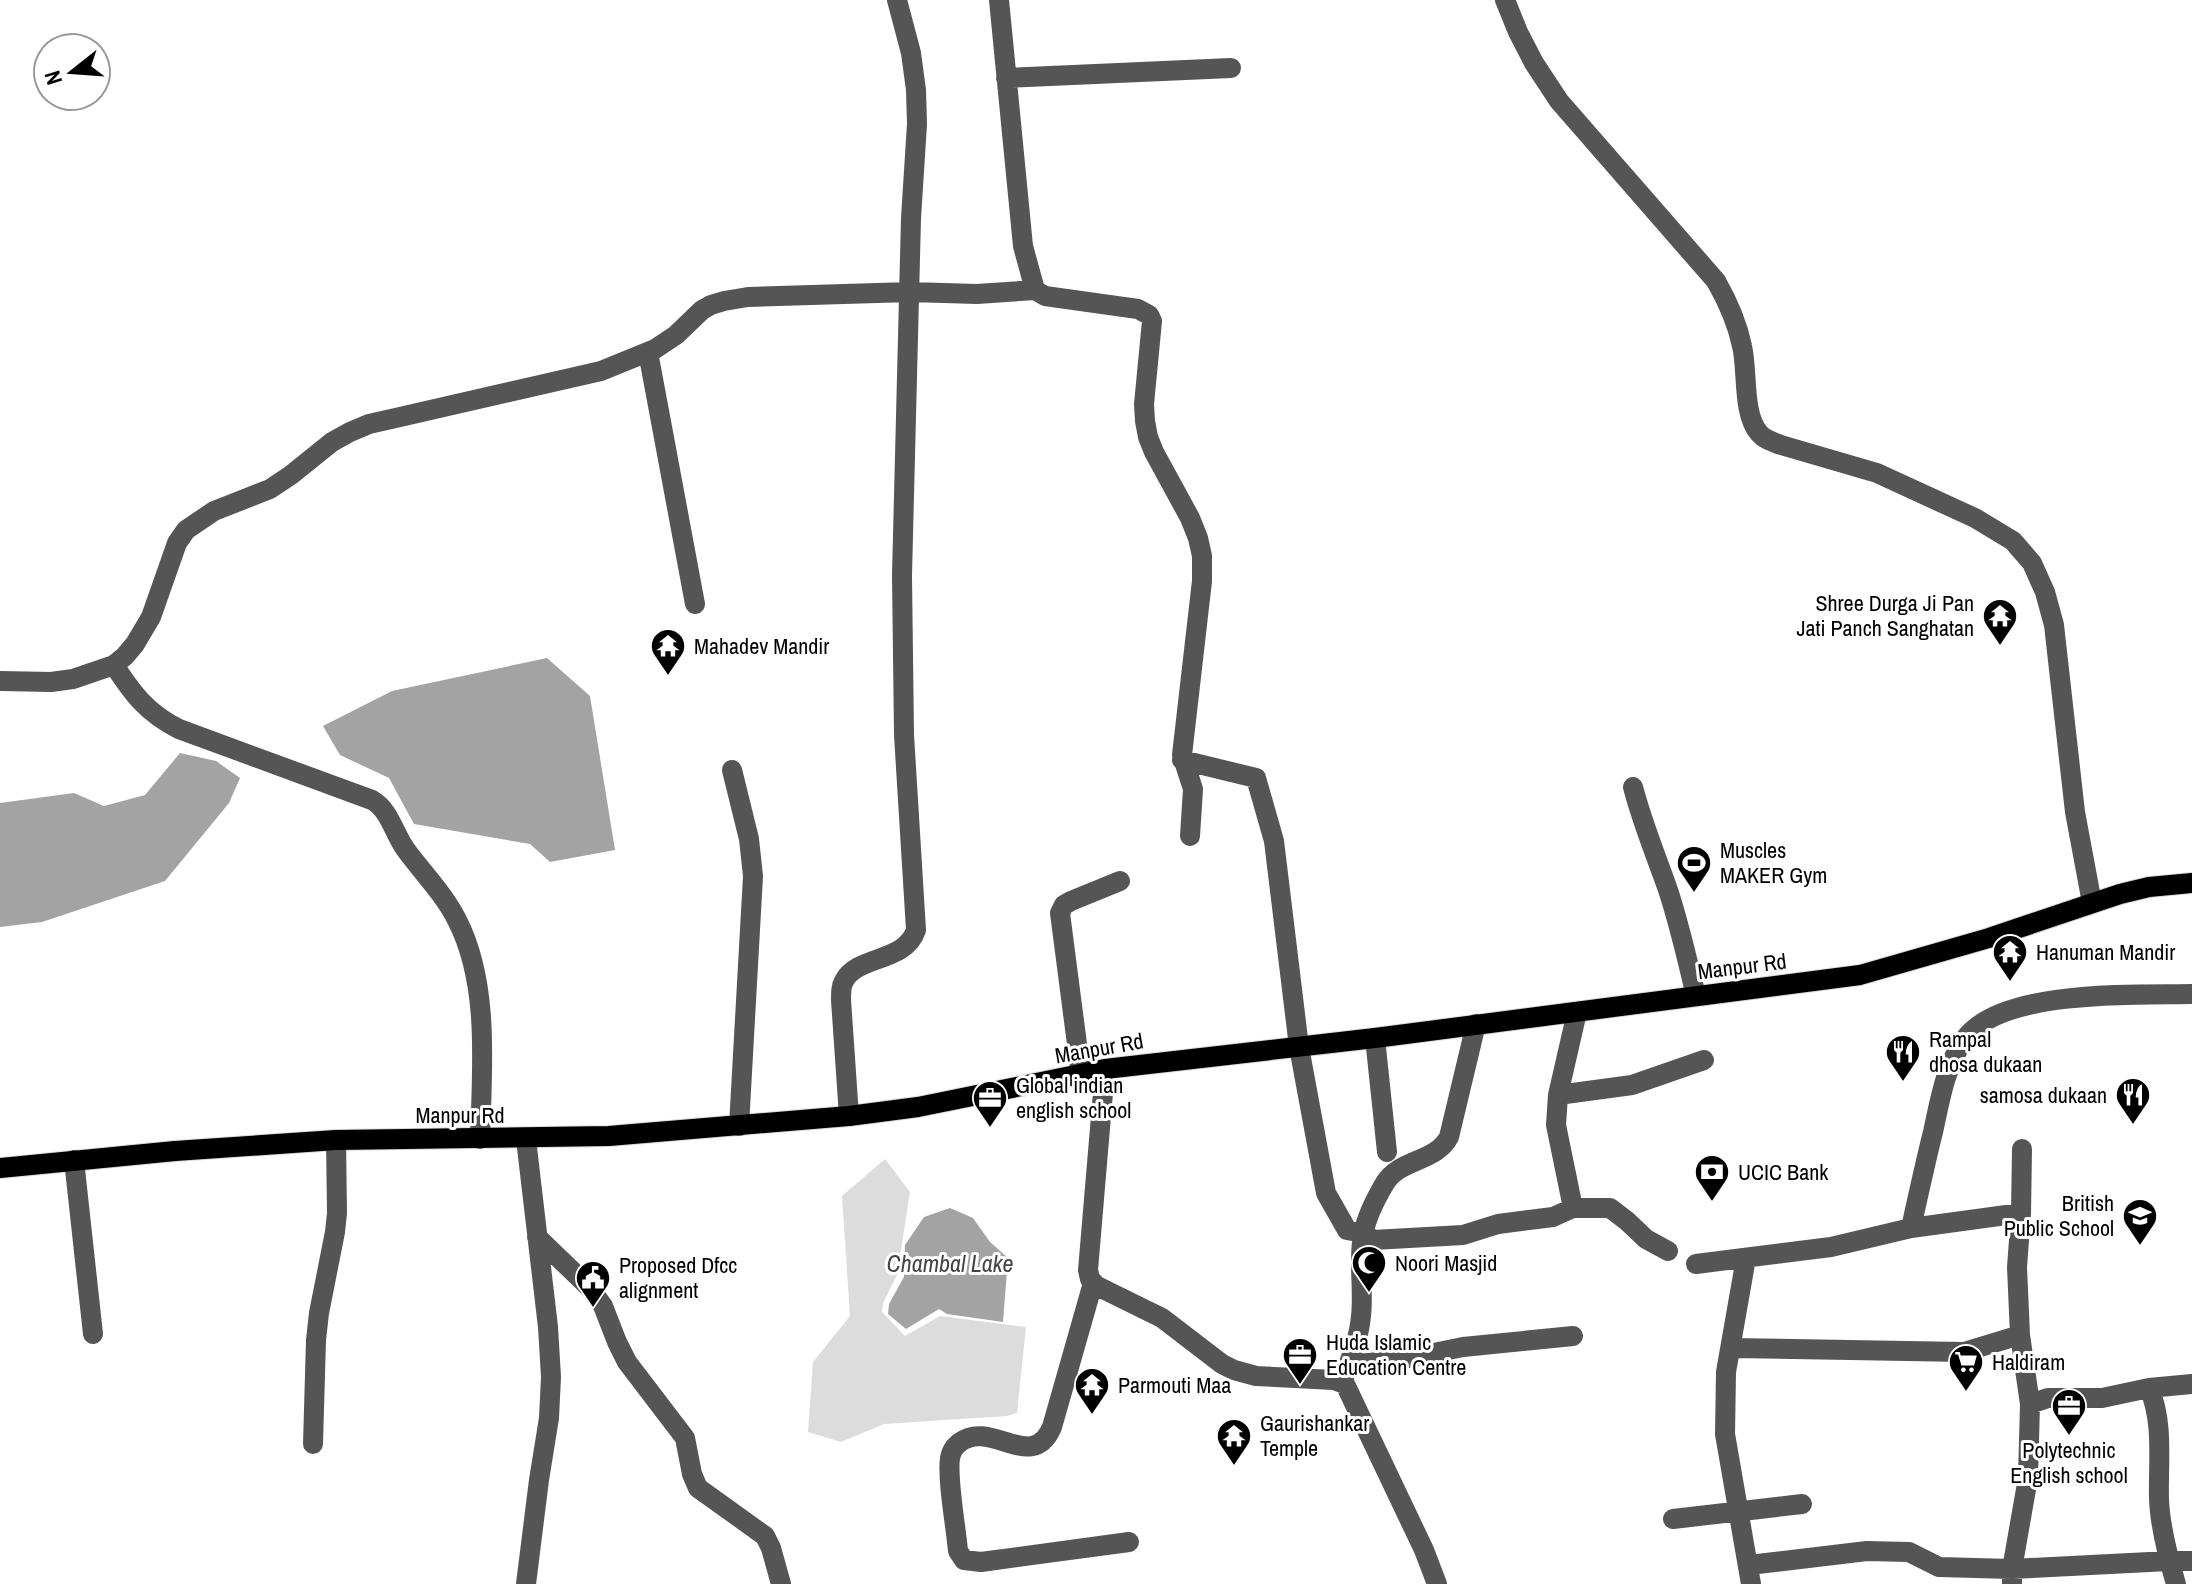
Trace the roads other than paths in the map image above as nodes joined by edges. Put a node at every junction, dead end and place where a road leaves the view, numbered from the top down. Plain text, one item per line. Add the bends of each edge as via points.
1 (897, 0) edge
2 (999, 0) edge
3 (1505, 0) edge
4 (1231, 68) dead end
5 (1006, 78) junction
6 (1035, 290) junction
7 (910, 292) junction
8 (648, 352) junction
9 (695, 604) dead end
10 (114, 665) junction
11 (0, 681) edge
12 (1182, 760) junction
13 (732, 770) dead end
14 (1633, 787) dead end
15 (1190, 836) dead end
16 (1120, 881) dead end
17 (2192, 883) edge
18 (2092, 903) junction
19 (2192, 994) edge
20 (1696, 996) junction
21 (1577, 1012) junction
22 (1476, 1024) junction
23 (1375, 1038) junction
24 (1299, 1047) junction
25 (1704, 1060) dead end
26 (1105, 1069) junction
27 (1081, 1075) junction
28 (1558, 1095) junction
29 (849, 1116) junction
30 (739, 1126) junction
31 (480, 1139) junction
32 (526, 1139) junction
33 (336, 1140) junction
34 (2022, 1149) dead end
35 (1387, 1152) dead end
36 (74, 1160) junction
37 (0, 1168) edge
38 (1573, 1208) junction
39 (2021, 1213) junction
40 (1911, 1228) junction
41 (1363, 1233) junction
42 (537, 1237) junction
43 (1668, 1251) dead end
44 (1746, 1258) junction
45 (1696, 1264) dead end
46 (1093, 1283) junction
47 (93, 1334) dead end
48 (2020, 1335) junction
49 (1573, 1336) dead end
50 (1731, 1348) junction
51 (1345, 1374) junction
52 (2192, 1384) edge
53 (2149, 1388) junction
54 (2030, 1404) junction
55 (313, 1444) dead end
56 (1802, 1504) dead end
57 (1739, 1511) junction
58 (1673, 1519) dead end
59 (1129, 1542) dead end
60 (2169, 1561) junction
61 (2192, 1561) edge
62 (1750, 1574) edge
63 (2012, 1577) edge
64 (526, 1584) edge
65 (781, 1584) edge
66 (1437, 1584) edge
67 (2176, 1584) edge

1 - 7 street via 916,90
2 - 5 street
3 - 18 street via 1534,63 1559,101 1726,298 1743,349 1750,414 1760,434 1877,473 1975,518 2013,541 2032,563 2054,625 2075,812
4 - 5 street
5 - 6 street via 1023,246
6 - 7 street
6 - 12 street via 1045,296 1138,309 1152,321 1146,429 1190,518 1202,556
7 - 8 street via 724,301 702,310
7 - 29 street via 902,575 904,735 916,930 908,945 858,968 843,985
8 - 9 street
8 - 10 street via 601,371 369,424 332,442 270,489 214,511 177,543 151,617
10 - 11 street via 73,679
10 - 31 street via 146,708 163,721 383,808 457,919 472,957 482,1043
12 - 15 street via 1193,789
12 - 24 street via 1256,778 1274,841
13 - 30 street via 753,876
14 - 20 street via 1677,919
16 - 27 street via 1071,901 1060,913
17 - 18 main road, Manpur Rd via 2149,887
18 - 20 main road, Manpur Rd via 1860,975
19 - 40 street via 2028,1004 1980,1024 1966,1037 1944,1078
20 - 21 main road, Manpur Rd
21 - 22 main road, Manpur Rd
21 - 28 street
22 - 23 main road, Manpur Rd
22 - 41 street via 1446,1143 1389,1178
23 - 24 main road, Manpur Rd
23 - 35 street
24 - 26 main road, Manpur Rd
24 - 41 street via 1326,1193 1347,1230
25 - 28 street via 1632,1085
26 - 27 main road, Manpur Rd
26 - 46 street via 1088,1270
27 - 29 main road, Manpur Rd
28 - 38 street via 1556,1125
29 - 30 main road, Manpur Rd
30 - 32 main road, Manpur Rd
31 - 32 main road, Manpur Rd
31 - 33 main road, Manpur Rd
32 - 42 street
33 - 36 main road, Manpur Rd
33 - 55 street via 337,1213 316,1340
34 - 39 street
36 - 37 main road, Manpur Rd
36 - 47 street
38 - 41 street via 1463,1235 1373,1240
38 - 43 street via 1610,1208
39 - 40 street
39 - 48 street
40 - 44 street via 1831,1247
41 - 51 street via 1361,1317
42 - 64 street via 551,1377
42 - 65 street via 598,1298 627,1362 685,1438 698,1488 765,1536
44 - 45 street
44 - 50 street
46 - 51 street via 1162,1318 1234,1370 1334,1380
46 - 59 street via 1045,1440 1026,1447 978,1436 961,1442 951,1454 958,1551 964,1560 981,1562
48 - 50 street via 1964,1352
48 - 54 street
49 - 51 street via 1463,1347
50 - 57 street via 1725,1434
51 - 66 street
52 - 53 street
53 - 54 street
53 - 60 street
54 - 63 street via 2028,1478
56 - 57 street
57 - 58 street
57 - 62 street
60 - 61 street
60 - 63 street
60 - 67 street
62 - 63 street via 1867,1551 1909,1552 1939,1567

